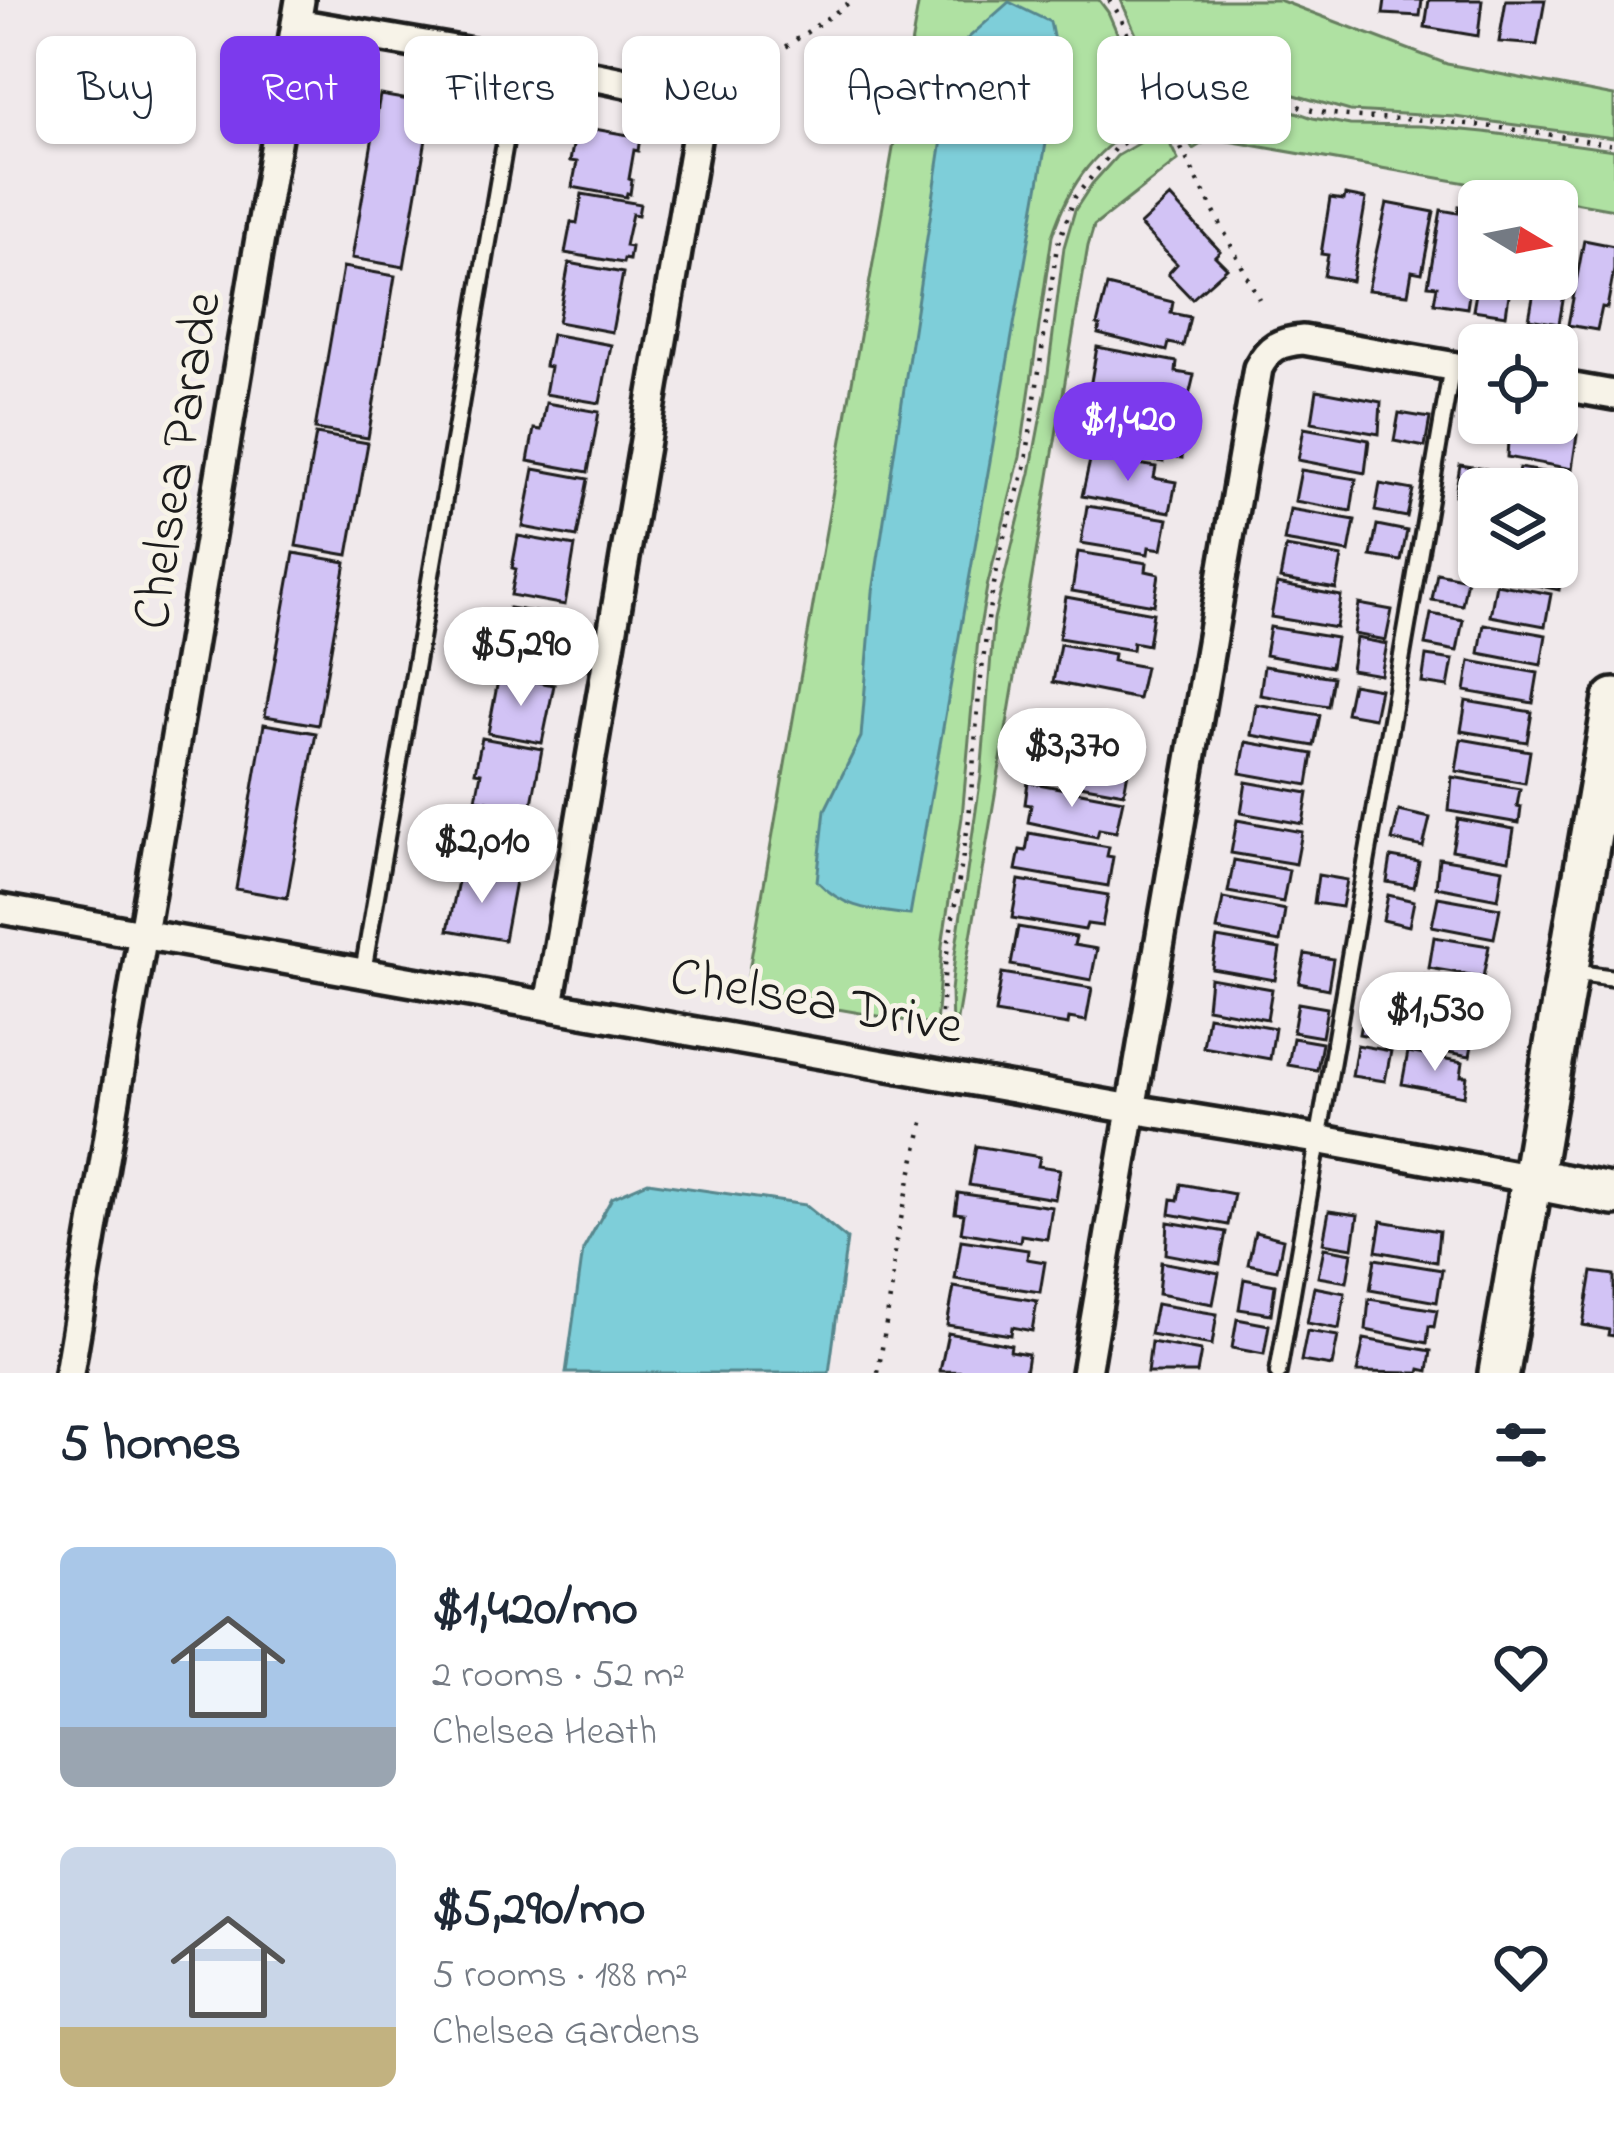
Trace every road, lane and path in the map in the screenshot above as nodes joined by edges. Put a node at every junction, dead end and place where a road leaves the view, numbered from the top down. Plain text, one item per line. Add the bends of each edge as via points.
1 (853, 0) edge
2 (1109, 0) edge
3 (298, 12) edge
4 (406, 36) edge
5 (1128, 36) edge
6 (780, 51) edge
7 (598, 77) edge
8 (1291, 103) edge
9 (505, 144) edge
10 (1121, 144) edge
11 (1179, 144) edge
12 (1614, 145) edge
13 (1259, 299) dead end
14 (1458, 367) edge
15 (1578, 389) edge
16 (1614, 395) edge
17 (1458, 404) edge
18 (1614, 699) edge
19 (0, 909) edge
20 (144, 935) junction
21 (1568, 971) junction
22 (363, 972) junction
23 (1614, 978) edge
24 (549, 1005) junction
25 (939, 1037) dead end
26 (1132, 1109) junction
27 (925, 1114) dead end
28 (1317, 1139) junction
29 (1532, 1179) junction
30 (1614, 1195) edge
31 (69, 1373) edge
32 (878, 1373) edge
33 (1085, 1373) edge
34 (1278, 1373) edge
35 (1499, 1373) edge

1 - 6 path
2 - 5 path
3 - 4 street
3 - 20 street, Chelsea Parade
7 - 24 street via 694,101 696,140
8 - 12 path via 1346,118 1478,125
9 - 22 lane
10 - 25 path via 1075,197 1057,246 1025,468 990,604
11 - 13 path
14 - 26 street via 1303,340 1267,350 1258,368
15 - 16 street
17 - 28 lane
18 - 21 street
19 - 20 street, Chelsea Drive
20 - 22 street, Chelsea Drive
20 - 31 street, Chelsea Parade
21 - 23 lane
21 - 29 street
22 - 24 street, Chelsea Drive
24 - 26 street, Chelsea Drive
26 - 28 street, Chelsea Drive
26 - 33 street
27 - 32 path via 895,1245
28 - 29 street, Chelsea Drive
28 - 34 lane
29 - 30 street, Chelsea Drive
29 - 35 street

